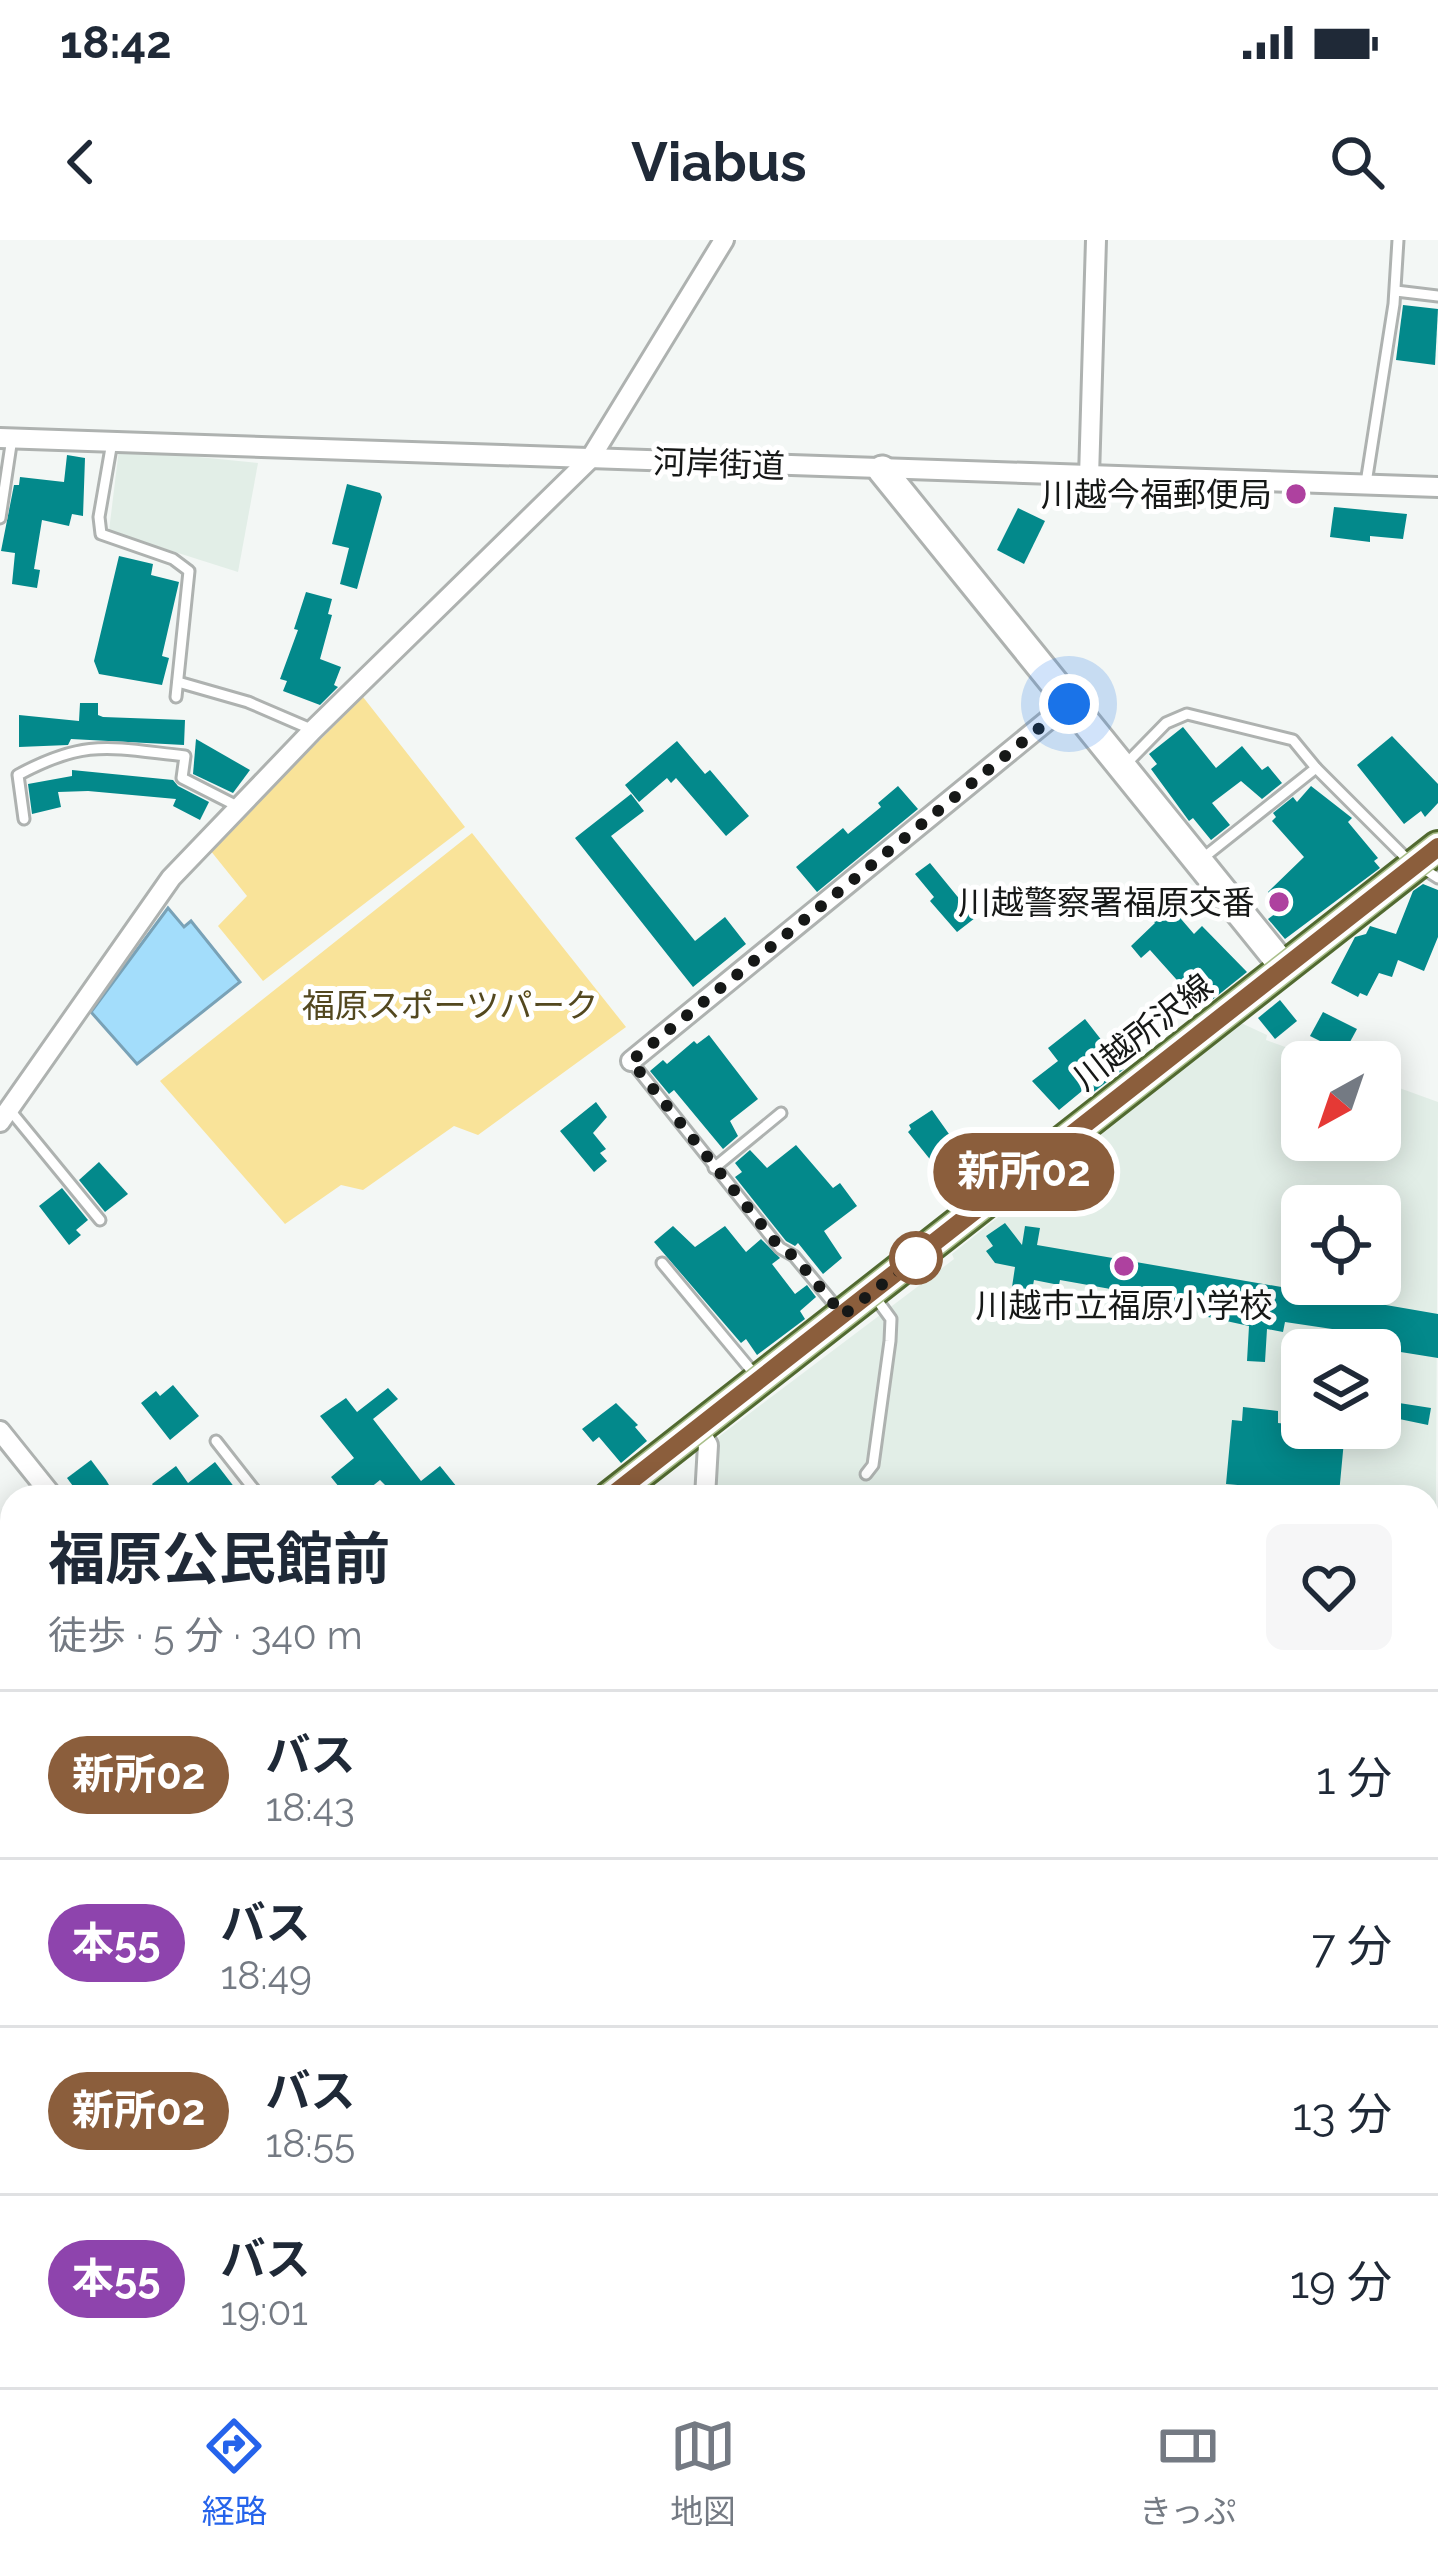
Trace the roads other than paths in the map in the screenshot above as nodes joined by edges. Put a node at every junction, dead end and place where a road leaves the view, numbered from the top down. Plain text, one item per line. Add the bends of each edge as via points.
1 (724, 240) edge
2 (1096, 240) edge
3 (1398, 240) edge
4 (1396, 291) junction
5 (1438, 296) edge
6 (6, 438) edge
7 (112, 442) junction
8 (590, 459) junction
9 (883, 470) junction
10 (1089, 476) junction
11 (1366, 482) junction
12 (1438, 487) edge
13 (0, 518) edge
14 (178, 682) junction
15 (176, 697) dead end
16 (1069, 704) junction
17 (313, 730) junction
18 (1123, 767) junction
19 (1316, 768) junction
20 (237, 806) junction
21 (24, 819) dead end
22 (1199, 862) junction
23 (1430, 864) edge
24 (1284, 967) junction
25 (631, 1061) joint
26 (781, 1113) dead end
27 (4, 1115) edge
28 (714, 1168) junction
29 (100, 1220) dead end
30 (662, 1263) dead end
31 (872, 1293) junction
32 (843, 1315) junction
33 (760, 1381) junction
34 (698, 1427) junction
35 (0, 1431) edge
36 (216, 1442) dead end
37 (866, 1474) dead end
38 (43, 1485) edge
39 (250, 1485) edge
40 (625, 1485) edge
41 (706, 1485) edge

1 - 8 street
2 - 10 street
3 - 4 lane
4 - 5 lane
4 - 11 lane
6 - 7 street, 河岸街道
6 - 13 lane
7 - 8 street, 河岸街道
7 - 14 lane via 101,533 189,571
8 - 9 street, 河岸街道
8 - 17 street
9 - 10 street, 河岸街道
9 - 16 street
10 - 11 street, 河岸街道
11 - 12 street, 河岸街道
14 - 15 lane
14 - 17 lane
16 - 18 street
16 - 25 street
17 - 20 street
18 - 19 lane via 1187,713 1293,740
18 - 22 street
19 - 22 lane
19 - 23 lane
20 - 21 lane via 182,778 185,756 83,747 18,776
20 - 27 street via 171,878
22 - 24 street
23 - 24 main road, 川越所沢線
24 - 31 main road, 川越所沢線
25 - 28 lane
26 - 28 lane
27 - 29 lane
28 - 32 lane
30 - 33 lane
31 - 32 main road, 川越所沢線
31 - 37 lane via 891,1319
32 - 33 main road, 川越所沢線
33 - 34 main road, 川越所沢線
34 - 40 main road, 川越所沢線
34 - 41 street via 708,1444
35 - 38 street
36 - 39 lane

